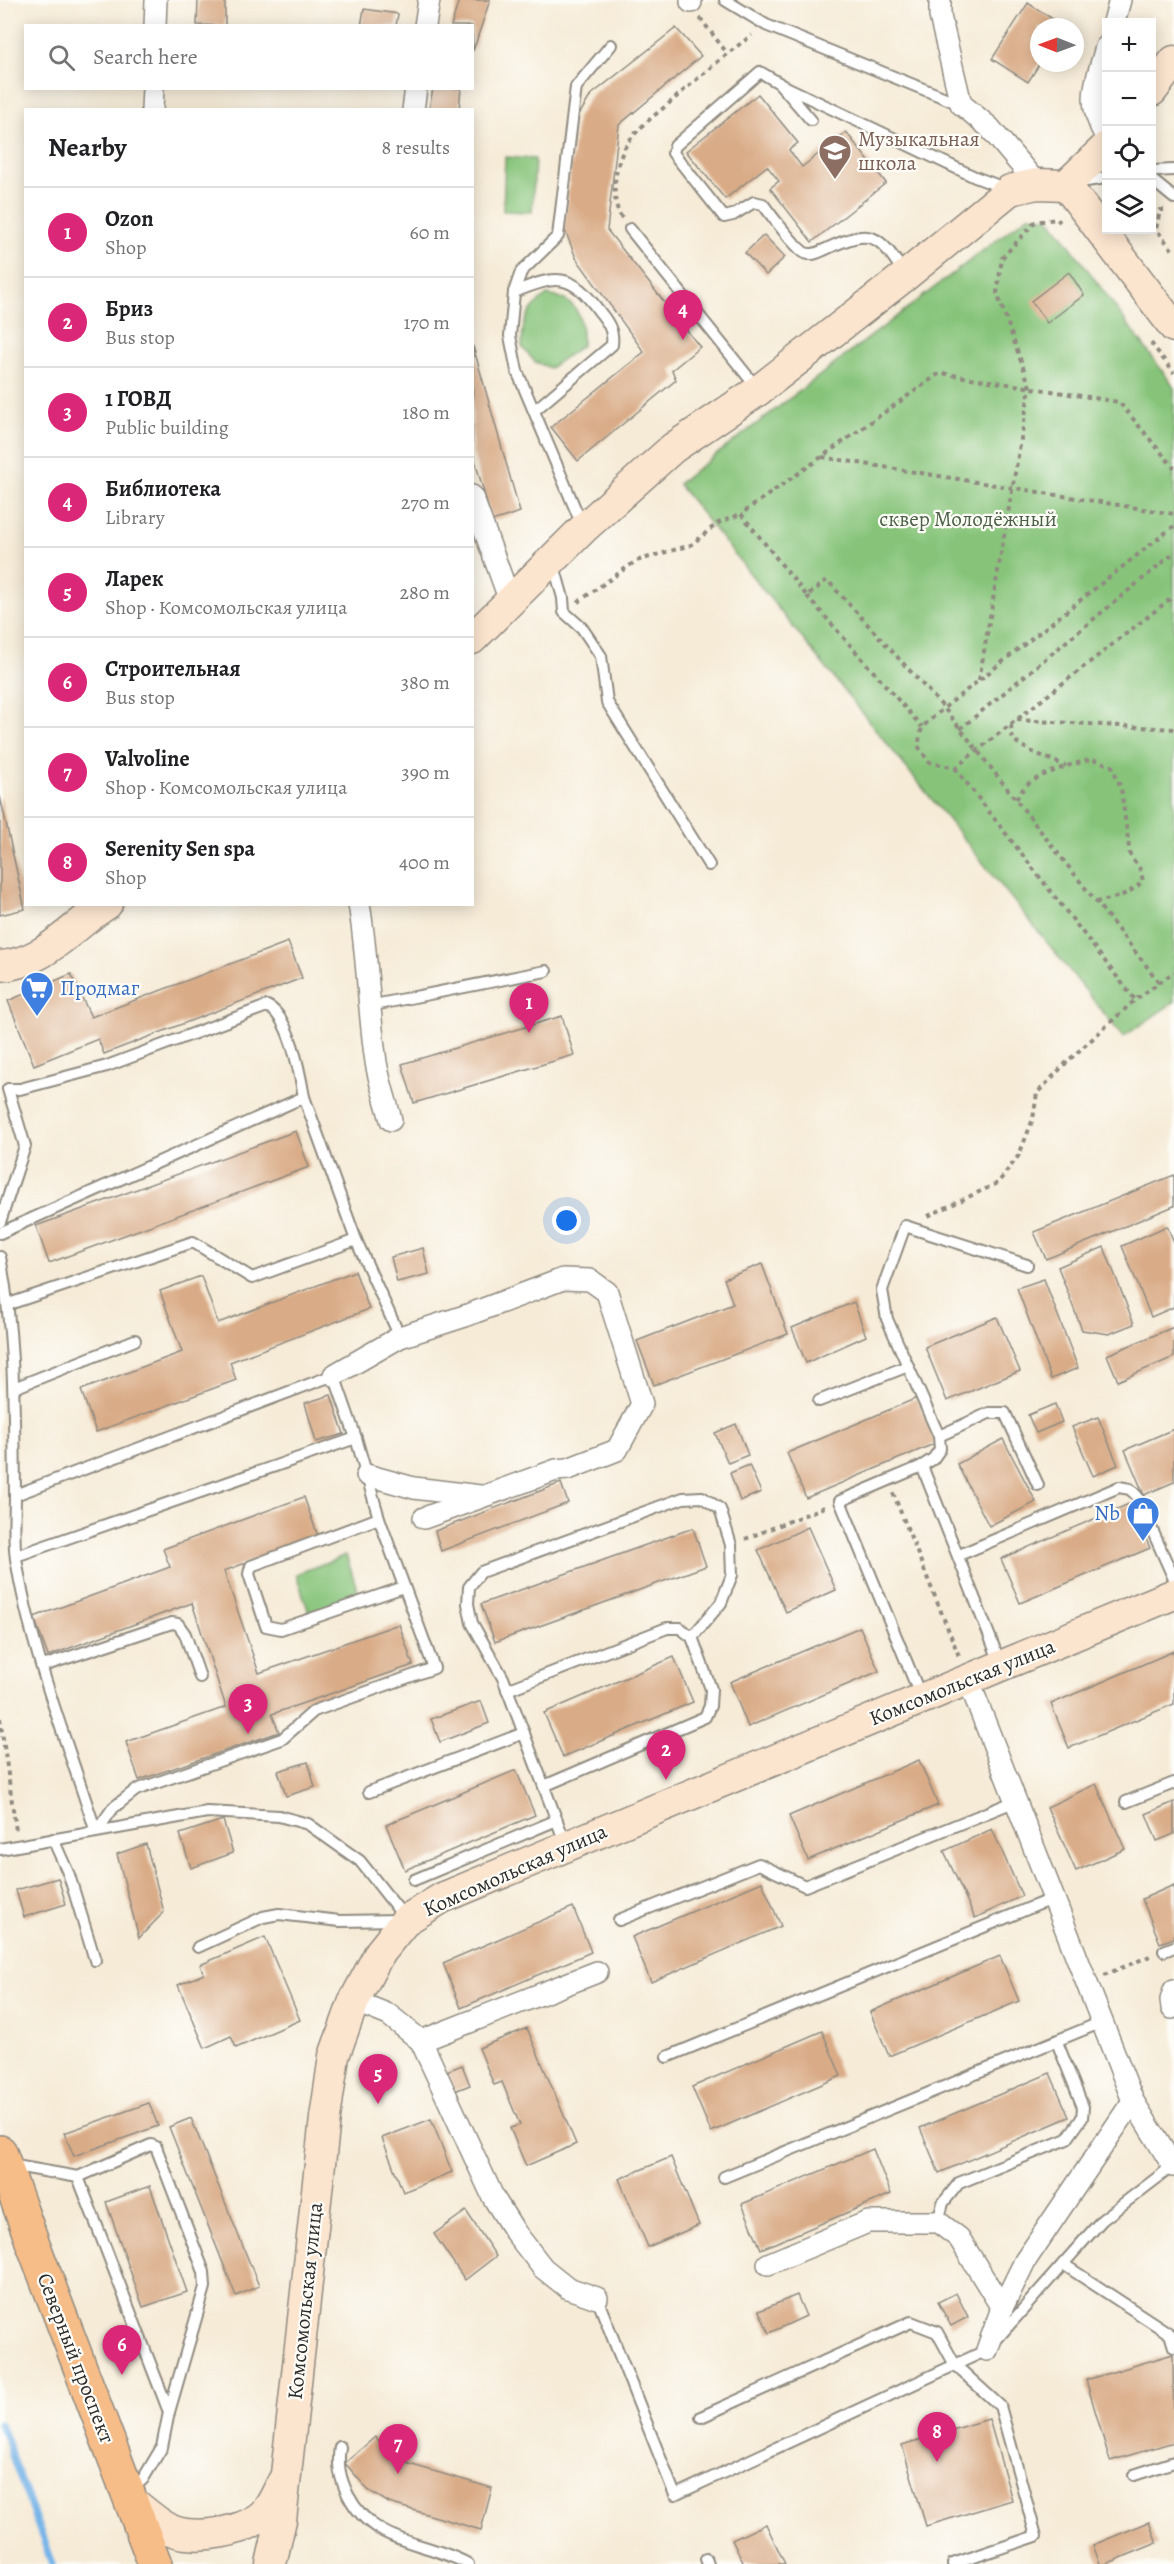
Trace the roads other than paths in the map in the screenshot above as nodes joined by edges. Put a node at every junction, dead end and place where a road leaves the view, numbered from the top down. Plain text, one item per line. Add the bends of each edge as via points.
1 (156, 0) edge
2 (429, 0) edge
3 (725, 0) edge
4 (940, 0) edge
5 (1120, 0) edge
6 (1114, 18) edge
7 (155, 24) edge
8 (425, 24) edge
9 (611, 45) dead end
10 (1174, 61) edge
11 (1102, 64) edge
12 (779, 84) junction
13 (1156, 86) edge
14 (153, 90) edge
15 (416, 90) edge
16 (961, 104) junction
17 (152, 108) edge
18 (414, 108) edge
19 (811, 120) dead end
20 (1102, 129) edge
21 (1102, 150) edge
22 (1174, 170) edge
23 (1156, 171) edge
24 (1102, 179) edge
25 (1156, 183) edge
26 (1038, 186) junction
27 (1174, 198) edge
28 (630, 229) road end
29 (905, 276) junction
30 (514, 291) junction
31 (1160, 332) edge
32 (759, 390) junction
33 (535, 410) junction
34 (474, 503) edge
35 (584, 528) junction
36 (552, 562) junction
37 (510, 602) junction
38 (474, 637) edge
39 (709, 865) dead end
40 (104, 906) edge
41 (359, 906) edge
42 (0, 966) edge
43 (546, 971) dead end
44 (369, 1006) junction
45 (304, 1097) junction
46 (391, 1120) dead end
47 (0, 1222) edge
48 (0, 1233) edge
49 (356, 1240) junction
50 (0, 1257) edge
51 (1027, 1265) dead end
52 (9, 1304) junction
53 (400, 1337) junction
54 (135, 1340) dead end
55 (908, 1366) junction
56 (334, 1375) junction
57 (14, 1388) junction
58 (819, 1401) dead end
59 (939, 1437) junction
60 (356, 1438) junction
61 (922, 1466) junction
62 (367, 1475) junction
63 (1038, 1485) dead end
64 (15, 1495) junction
65 (484, 1496) junction
66 (379, 1518) junction
67 (424, 1518) dead end
68 (959, 1555) junction
69 (16, 1556) junction
70 (1174, 1579) edge
71 (404, 1587) junction
72 (1174, 1594) edge
73 (692, 1637) junction
74 (1001, 1665) junction
75 (42, 1666) junction
76 (200, 1677) dead end
77 (968, 1679) junction
78 (507, 1690) junction
79 (921, 1698) junction
80 (524, 1733) junction
81 (1174, 1782) edge
82 (544, 1786) junction
83 (369, 1792) dead end
84 (1016, 1801) junction
85 (1126, 1802) dead end
86 (96, 1832) junction
87 (562, 1833) junction
88 (53, 1839) junction
89 (0, 1849) edge
90 (414, 1880) dead end
91 (1054, 1898) junction
92 (406, 1920) junction
93 (619, 1920) dead end
94 (198, 1947) dead end
95 (95, 1960) dead end
96 (597, 1972) dead end
97 (354, 2001) junction
98 (1102, 2022) junction
99 (420, 2041) junction
100 (1057, 2042) junction
101 (667, 2057) dead end
102 (1133, 2101) junction
103 (2, 2158) edge
104 (1174, 2166) edge
105 (78, 2176) junction
106 (724, 2177) dead end
107 (938, 2222) junction
108 (768, 2264) dead end
109 (1063, 2264) junction
110 (597, 2298) joint
111 (1002, 2308) junction
112 (1174, 2347) edge
113 (987, 2350) junction
114 (955, 2365) junction
115 (169, 2412) junction
116 (701, 2417) dead end
117 (340, 2447) dead end
118 (1174, 2462) edge
119 (1134, 2475) dead end
120 (286, 2476) junction
121 (128, 2496) junction
122 (155, 2564) edge
123 (271, 2564) edge
124 (468, 2564) edge
125 (953, 2564) edge

1 - 7 street
2 - 8 street
3 - 16 lane via 766,25
4 - 16 street via 940,16
5 - 6 street
9 - 30 lane via 576,87 558,236 521,272
10 - 13 main road
11 - 20 street via 1093,96 1096,119
12 - 19 lane
12 - 26 lane via 975,177
12 - 29 lane via 760,72 675,146 673,153 724,217 754,202 763,204 802,252 813,254 853,237 869,237 887,246
14 - 17 street
15 - 18 street
16 - 26 street via 989,127
21 - 26 main road
22 - 23 lane
24 - 26 lane
25 - 27 lane
26 - 29 main road
26 - 31 main road
28 - 32 lane
29 - 32 main road
30 - 33 lane via 510,336 517,371
30 - 33 lane via 544,280 564,280 583,289 609,323 613,337 612,345
32 - 35 main road via 673,448
33 - 35 lane
34 - 37 street
35 - 36 main road
36 - 37 main road
36 - 39 lane via 564,612 582,628 601,656 607,702
37 - 38 main road
40 - 42 main road via 47,951 11,966
41 - 44 street via 367,946
43 - 44 lane
44 - 46 street via 376,1064
45 - 47 lane via 297,1061 280,1016 267,1006 107,1066 8,1089 25,1146
45 - 48 lane
45 - 49 lane
49 - 52 lane via 252,1278 193,1242
49 - 53 lane
50 - 52 lane
51 - 55 lane via 905,1226 882,1290 888,1319
52 - 57 lane
53 - 56 street
53 - 65 street via 563,1279 590,1280 607,1292 642,1404 617,1450
54 - 57 lane
55 - 58 lane
55 - 59 lane
56 - 60 lane
56 - 64 lane
57 - 64 lane
59 - 61 lane via 940,1449
59 - 63 lane via 989,1413 1005,1413
60 - 62 lane
60 - 69 lane
61 - 68 lane
61 - 79 lane via 840,1501
62 - 65 street via 414,1488
62 - 66 lane
64 - 69 lane
65 - 67 street
66 - 71 lane
66 - 71 lane via 251,1566 249,1574 266,1626 281,1629
68 - 70 lane via 1119,1487 1130,1489 1137,1496
68 - 74 lane
69 - 75 lane
71 - 86 lane via 434,1668 314,1711 282,1739 136,1790 113,1808
72 - 74 main road, Комсомольская улица
73 - 78 lane via 680,1628 667,1628
73 - 78 lane via 721,1603 732,1575 731,1545 720,1509 702,1497 683,1498 481,1572 469,1587 472,1623
73 - 82 lane via 711,1689 705,1717
74 - 77 main road, Комсомольская улица
75 - 76 lane via 172,1623 178,1624 185,1634
75 - 86 lane
77 - 79 main road, Комсомольская улица
77 - 84 street
78 - 80 lane
79 - 87 main road, Комсомольская улица
80 - 82 lane
80 - 83 lane
81 - 85 lane
82 - 87 lane
84 - 91 street
84 - 93 lane via 805,1886 759,1864
86 - 88 lane
86 - 92 lane via 207,1812 279,1816 308,1824 360,1861
87 - 90 lane
87 - 92 main road, Комсомольская улица
88 - 89 lane
88 - 95 lane via 69,1875
91 - 98 street
91 - 101 lane
92 - 94 lane via 340,1921 279,1914
92 - 97 main road, Комсомольская улица via 380,1952
96 - 99 street
97 - 99 street via 389,2015
97 - 120 main road, Комсомольская улица via 334,2056 325,2118
98 - 100 lane
98 - 102 street
99 - 110 street via 493,2197 515,2232 543,2268 568,2288
100 - 106 lane
100 - 107 lane via 1083,2107 1082,2118 1066,2139 959,2183 943,2203
102 - 104 street
102 - 111 street via 1025,2261
103 - 105 lane
103 - 121 main road, Северный проспект
104 - 109 lane via 1102,2220
105 - 115 lane
105 - 115 lane via 151,2145 156,2147 204,2272 205,2287
107 - 108 street via 868,2222
107 - 111 street via 959,2238
109 - 112 lane via 1170,2334
109 - 113 lane
110 - 114 lane via 675,2495
111 - 113 street
113 - 114 lane
114 - 116 lane via 937,2332 911,2322
114 - 125 lane via 1000,2406 1036,2536
115 - 121 lane via 162,2447
117 - 124 lane via 337,2464 341,2480 358,2512 371,2525 390,2536
118 - 119 lane
120 - 121 main road via 266,2511 243,2527 214,2534 183,2534 170,2529
120 - 123 main road, Комсомольская улица
121 - 122 main road, Северный проспект

